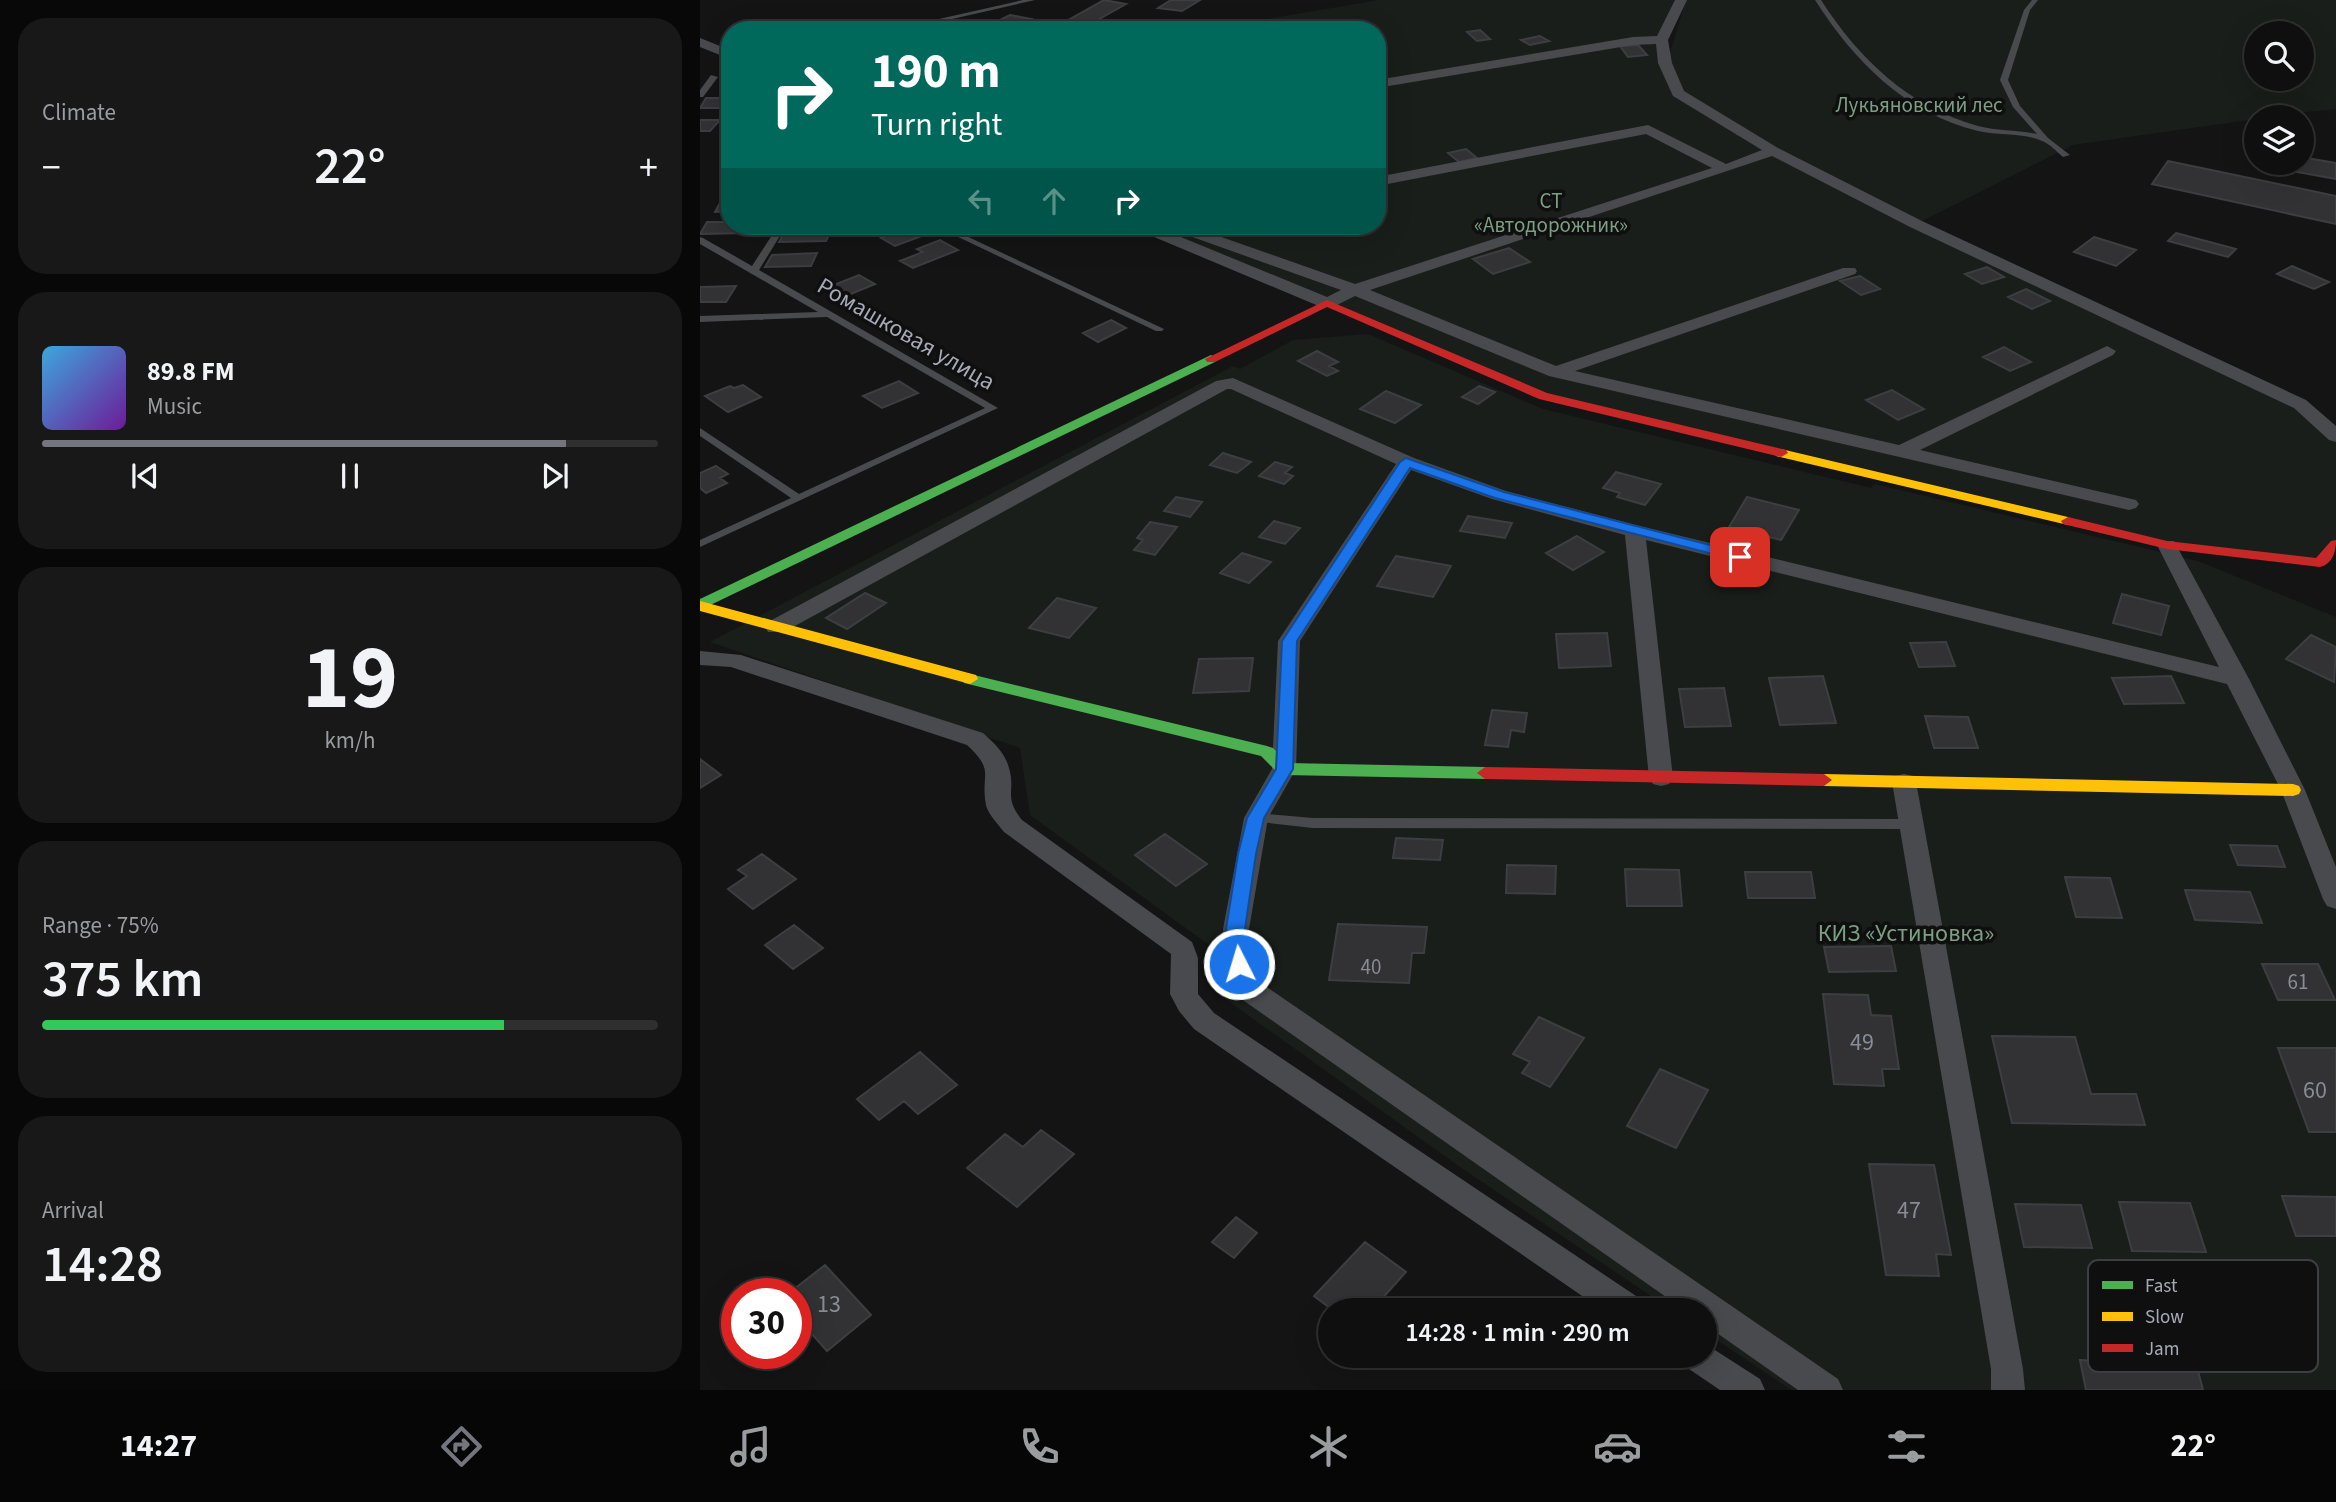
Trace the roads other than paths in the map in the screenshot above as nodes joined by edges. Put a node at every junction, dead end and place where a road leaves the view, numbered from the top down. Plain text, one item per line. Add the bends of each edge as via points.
1 (1032, 0) edge
2 (1681, 0) edge
3 (1818, 0) edge
4 (2035, 0) edge
5 (935, 21) edge
6 (1662, 40) junction
7 (700, 42) edge
8 (721, 51) edge
9 (714, 77) dead end
10 (1386, 82) edge
11 (700, 94) edge
12 (2045, 139) junction
13 (1773, 151) junction
14 (2066, 155) dead end
15 (1725, 169) junction
16 (1386, 180) edge
17 (776, 235) edge
18 (958, 235) edge
19 (1163, 235) edge
20 (1201, 235) edge
21 (700, 240) edge
22 (754, 271) junction
23 (1849, 271) dead end
24 (1355, 290) junction
25 (1327, 303) junction
26 (829, 314) junction
27 (700, 319) edge
28 (1159, 329) dead end
29 (2107, 351) dead end
30 (1555, 372) junction
31 (700, 431) edge
32 (2336, 436) edge
33 (1899, 453) junction
34 (1406, 462) junction
35 (798, 498) junction
36 (2129, 504) dead end
37 (1635, 531) junction
38 (700, 544) edge
39 (2336, 544) edge
40 (2167, 545) junction
41 (700, 606) edge
42 (776, 627) junction
43 (700, 658) edge
44 (2238, 679) junction
45 (1284, 769) junction
46 (1661, 778) junction
47 (1904, 782) junction
48 (2293, 790) junction
49 (1256, 818) junction
50 (1911, 824) junction
51 (2336, 899) edge
52 (1612, 1298) edge
53 (1716, 1368) edge
54 (1748, 1390) edge
55 (1826, 1390) edge
56 (2007, 1390) edge

1 - 5 lane
2 - 6 street
3 - 12 lane via 1842,38 1878,78 1900,94 1977,128
4 - 12 lane via 2027,10 2004,80 2017,107
6 - 10 street
6 - 13 street via 1665,64 1678,93
7 - 8 street
9 - 11 lane
12 - 14 lane
13 - 15 street
13 - 32 street via 1916,224 2300,404
15 - 16 street via 1648,129
15 - 24 street
17 - 22 lane
18 - 28 lane
19 - 25 street
20 - 24 street
21 - 22 lane, Ромашковая улица
22 - 26 lane, Ромашковая улица
23 - 30 street
24 - 25 street
24 - 30 street
25 - 40 street via 1543,396
25 - 41 street
26 - 27 lane
26 - 35 lane, Ромашковая улица via 993,408
29 - 33 street
30 - 33 street
31 - 35 lane
33 - 36 street
34 - 37 street via 1499,495
34 - 42 street via 1233,383 1222,385
34 - 45 street via 1289,641
35 - 38 lane, Ромашковая улица
37 - 44 street
37 - 46 street
39 - 40 street via 2320,563
40 - 44 street
41 - 42 street
42 - 45 street via 1266,752
43 - 52 street via 733,660 975,739 992,755 998,770 999,806 1013,826 1183,949 1182,984 1187,1003 1204,1021
44 - 48 street
45 - 46 street
45 - 49 street
46 - 47 street
47 - 48 street
47 - 50 street
48 - 51 street
49 - 50 lane via 1326,823
49 - 55 street via 1236,929 1239,964 1250,990
50 - 56 street via 2007,1369
53 - 54 street

